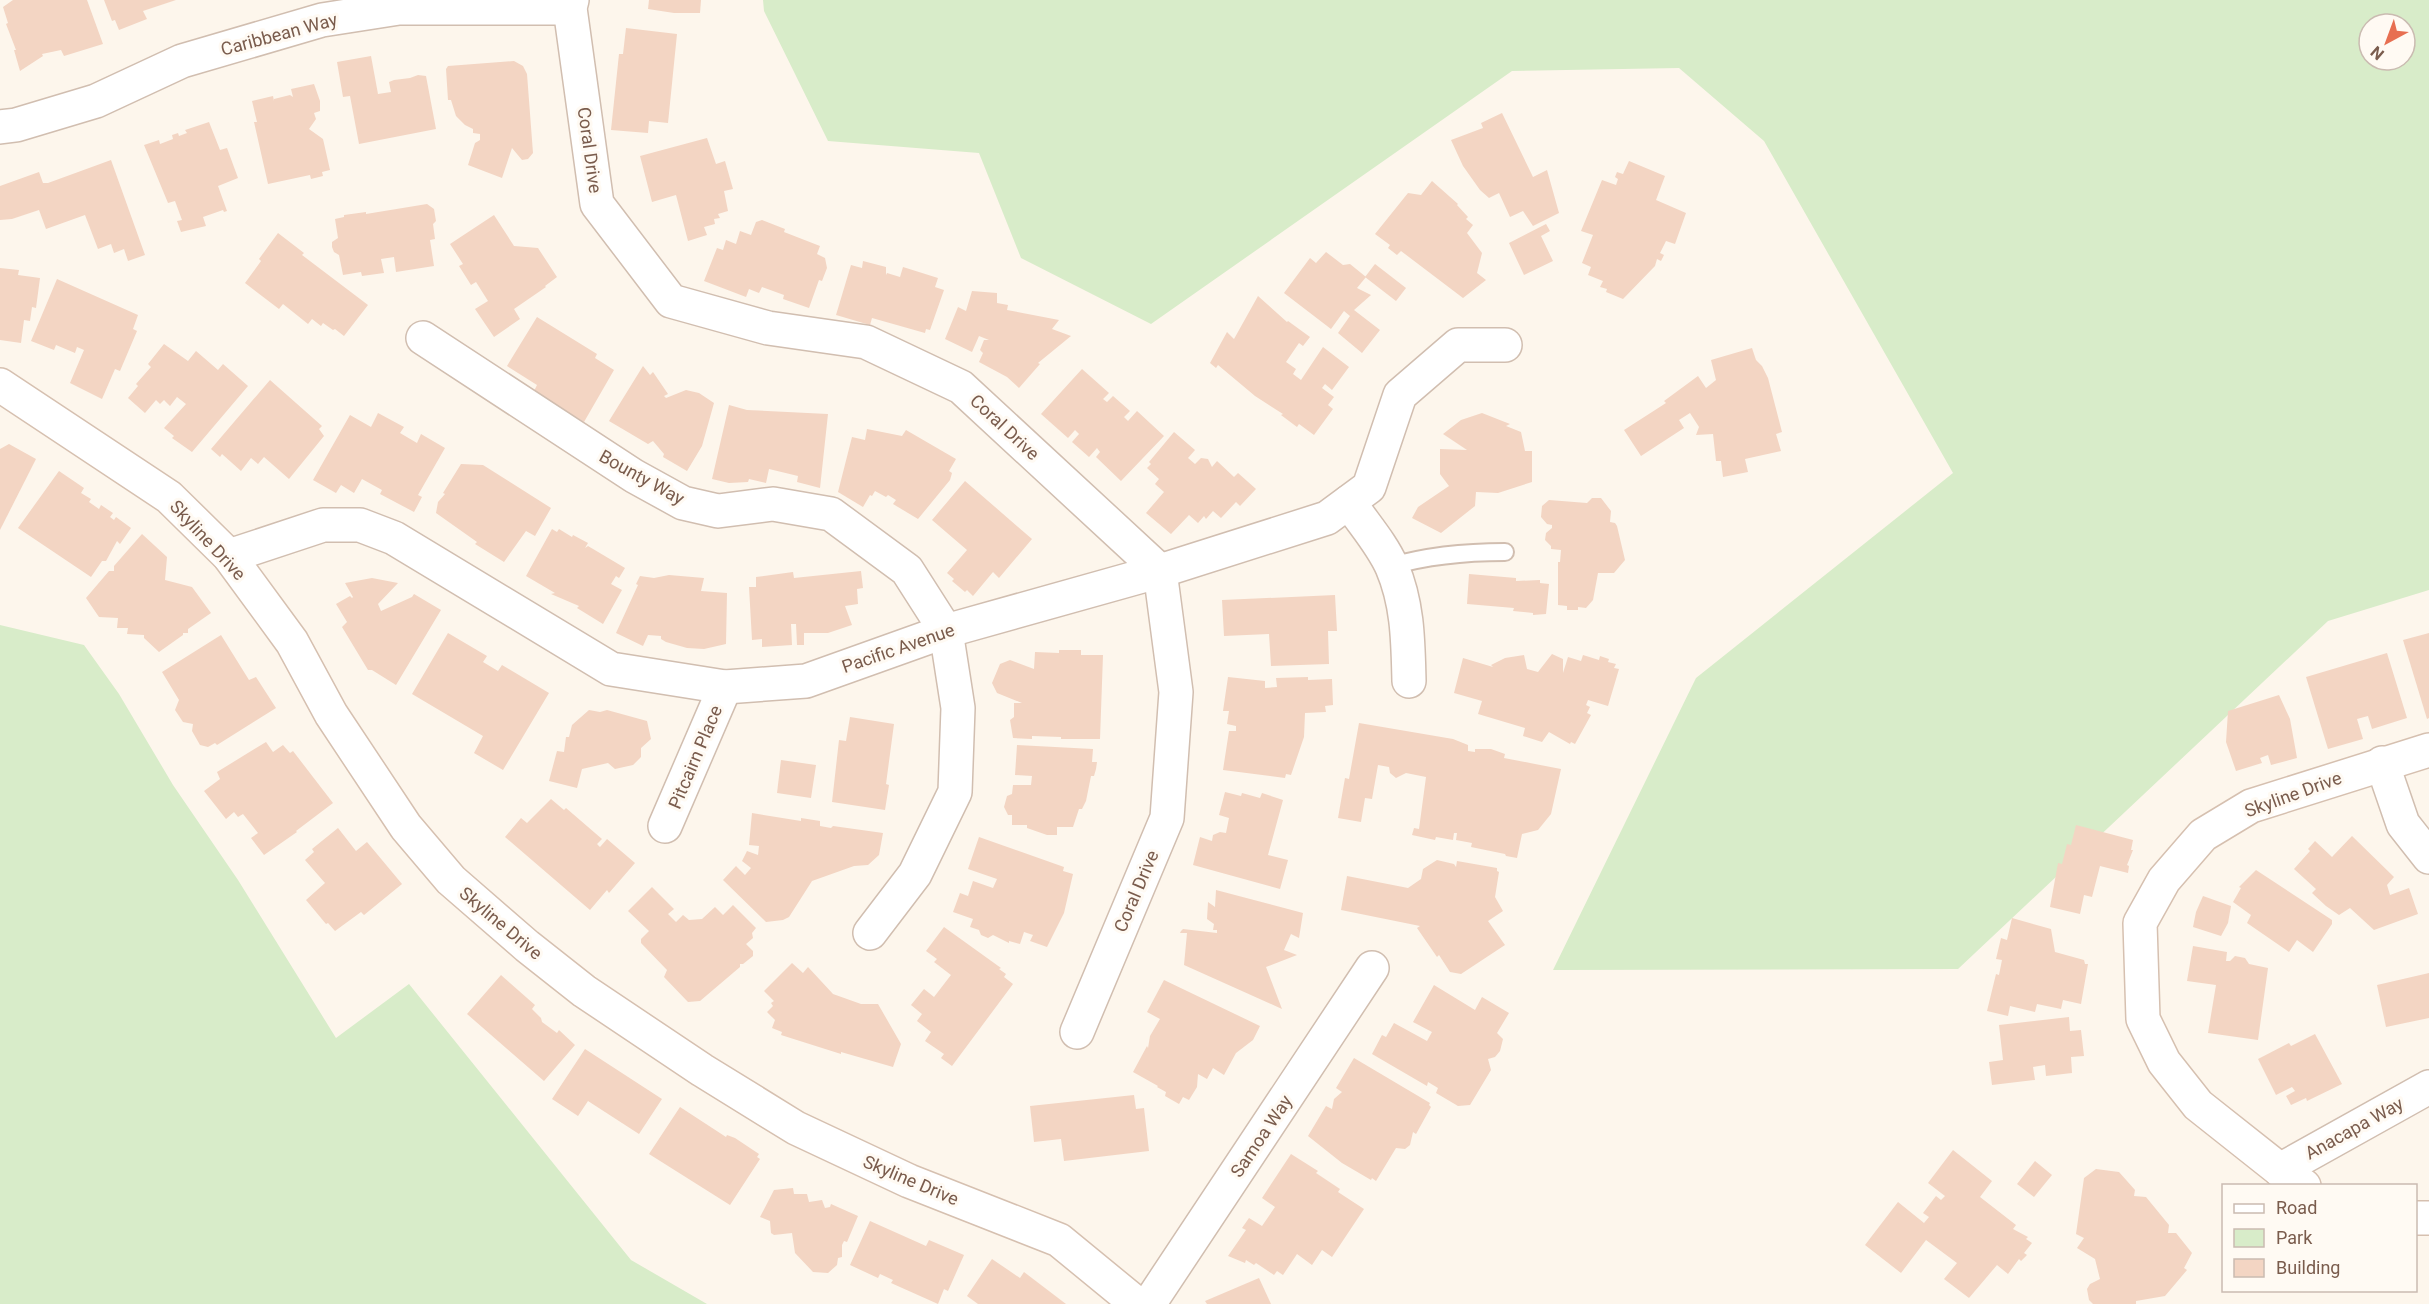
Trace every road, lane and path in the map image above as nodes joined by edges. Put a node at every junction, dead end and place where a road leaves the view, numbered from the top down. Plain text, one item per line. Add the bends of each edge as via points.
1 (571, 4) edge
2 (0, 127) edge
3 (423, 338) dead end
4 (1505, 345) dead end
5 (0, 385) edge
6 (1349, 502) junction
7 (1504, 552) dead end
8 (229, 556) junction
9 (1392, 566) junction
10 (1160, 571) junction
11 (946, 631) junction
12 (1409, 681) dead end
13 (724, 687) junction
14 (2429, 750) edge
15 (2382, 763) junction
16 (665, 826) dead end
17 (2429, 857) edge
18 (870, 933) dead end
19 (1372, 968) dead end
20 (1077, 1032) dead end
21 (2429, 1087) edge
22 (2292, 1178) edge
23 (1137, 1304) edge
24 (1149, 1304) edge

1 - 2 street, Caribbean Way via 399,8 322,20 182,61 96,101
1 - 10 street, Coral Drive via 597,204 671,301 768,328 866,342 962,387
3 - 11 street, Bounty Way via 634,476 683,503 718,511 773,504 831,514 907,570
4 - 6 street, Pacific Avenue via 1458,345 1400,395 1369,487
5 - 8 street, Skyline Drive via 169,497
6 - 9 street
6 - 10 street, Pacific Avenue via 1327,518
7 - 9 lane via 1426,556
8 - 13 street, Pacific Avenue via 323,525 360,525 394,538 611,669
8 - 23 street, Skyline Drive via 292,642 331,714 406,827 450,880 527,946 584,991 796,1128 909,1181 1059,1240
9 - 12 street via 1407,622
10 - 11 street, Pacific Avenue
10 - 20 street, Coral Drive via 1176,692 1167,818
11 - 13 street, Pacific Avenue via 806,681
11 - 18 street, Bounty Way via 958,708 955,792 915,874
13 - 16 street, Pitcairn Place
14 - 15 street, Skyline Drive
15 - 17 street via 2403,824
15 - 22 street, Skyline Drive via 2251,806 2203,835 2164,880 2140,923 2143,1019 2164,1062 2198,1105
19 - 24 street, Samoa Way
21 - 22 street, Anacapa Way

